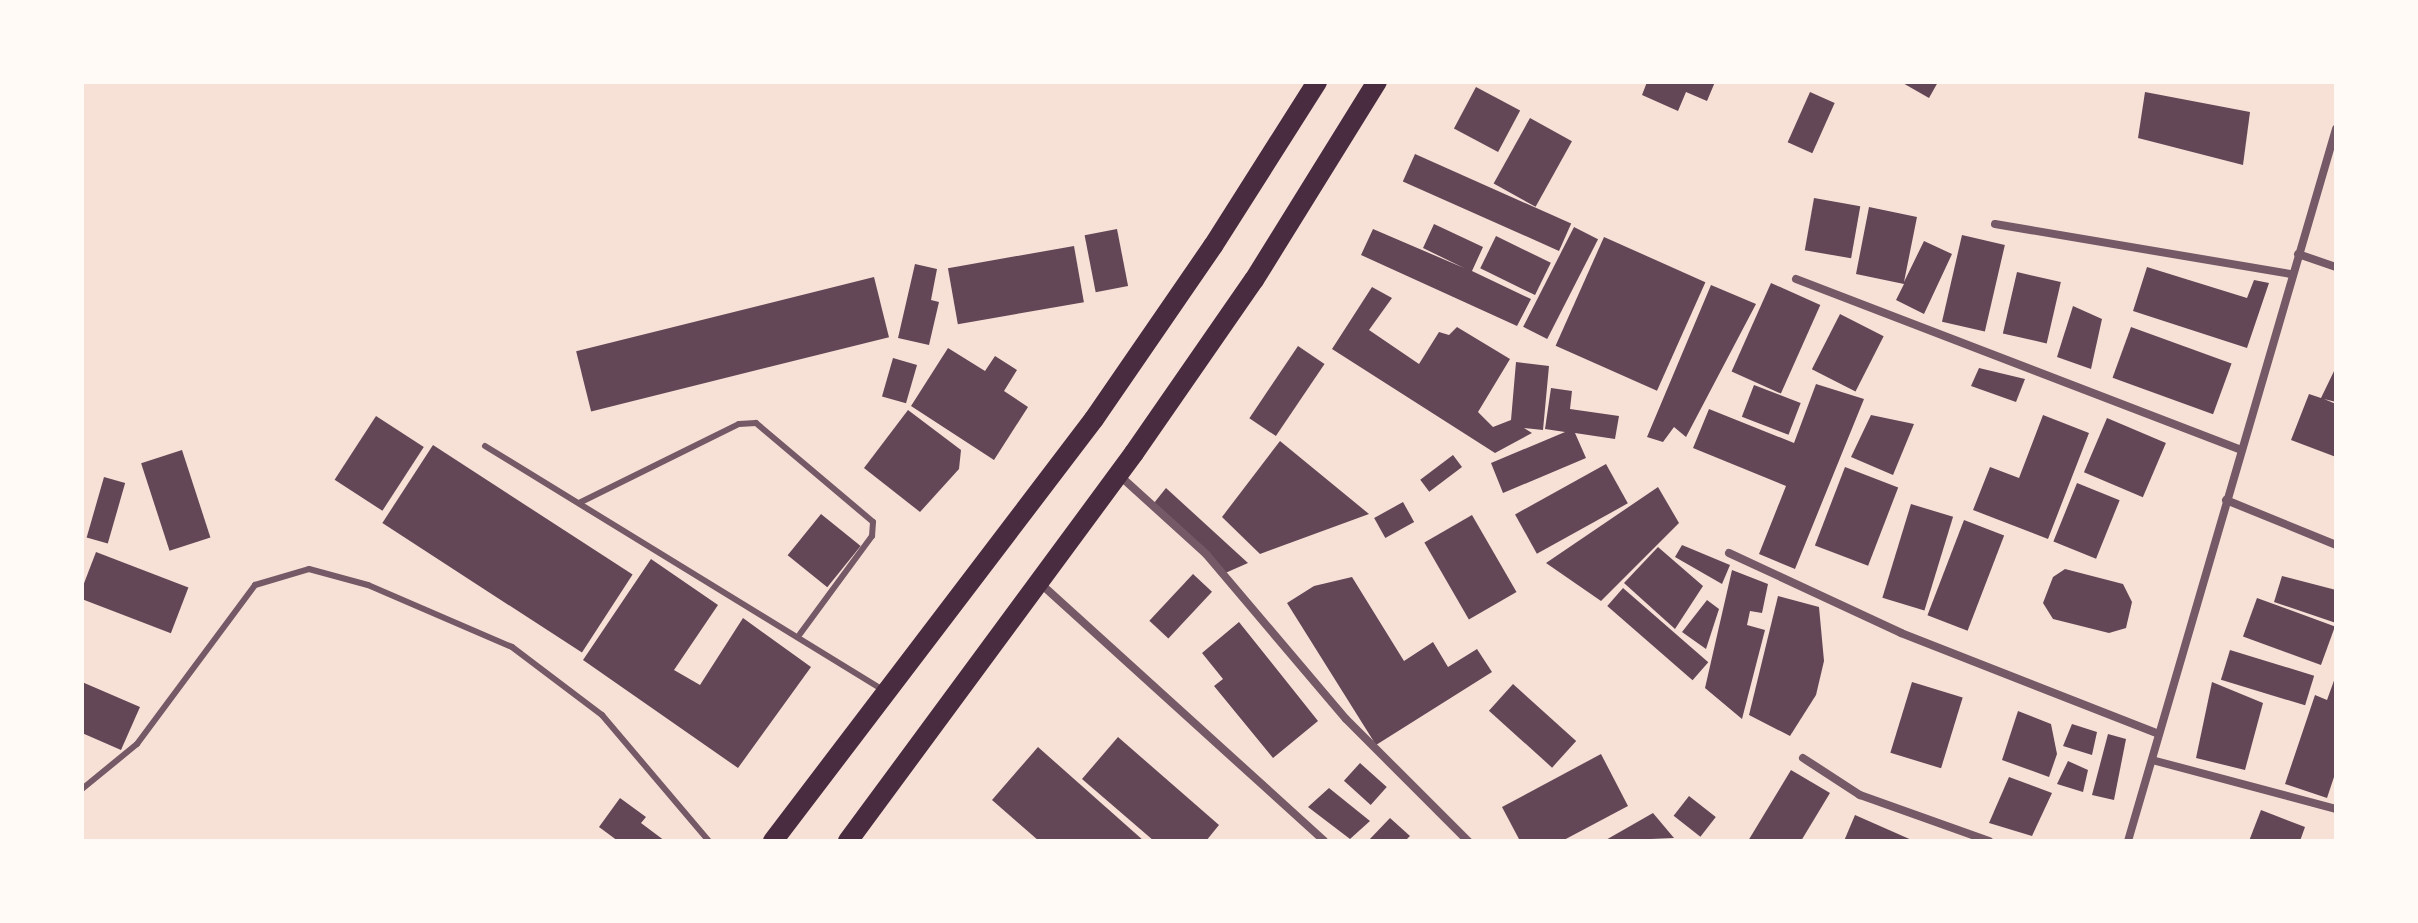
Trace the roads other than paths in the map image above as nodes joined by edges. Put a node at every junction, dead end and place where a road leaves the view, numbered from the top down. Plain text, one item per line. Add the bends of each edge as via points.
1 (1317, 82) edge
2 (1377, 82) edge
3 (2336, 129) edge
4 (1995, 224) dead end
5 (2298, 254) junction
6 (2336, 267) edge
7 (2292, 274) junction
8 (1796, 279) dead end
9 (485, 446) dead end
10 (2240, 449) junction
11 (1119, 475) junction
12 (2226, 500) junction
13 (579, 503) junction
14 (2336, 545) edge
15 (1729, 553) dead end
16 (1040, 584) junction
17 (800, 634) junction
18 (888, 693) junction
19 (2159, 734) junction
20 (1803, 758) dead end
21 (2152, 760) junction
22 (82, 789) edge
23 (2336, 809) edge
24 (709, 841) edge
25 (773, 841) edge
26 (848, 841) edge
27 (1324, 841) edge
28 (1468, 841) edge
29 (1989, 841) edge
30 (2128, 841) edge

1 - 18 main road via 1094,419
2 - 11 main road via 1254,280
3 - 5 street
4 - 7 street
5 - 6 street
5 - 7 street
7 - 10 street
8 - 10 street
9 - 13 lane
10 - 12 street
11 - 16 main road
11 - 28 street via 1206,554 1346,719
12 - 14 street
12 - 19 street
13 - 17 lane
13 - 17 lane via 739,424 756,423 873,522 872,536
15 - 19 street via 1901,633
16 - 26 main road
16 - 27 street
17 - 18 lane
18 - 25 main road
19 - 21 street
20 - 29 street via 1860,795
21 - 23 street
21 - 30 street
22 - 24 lane via 137,744 255,585 309,569 368,585 512,647 602,715

